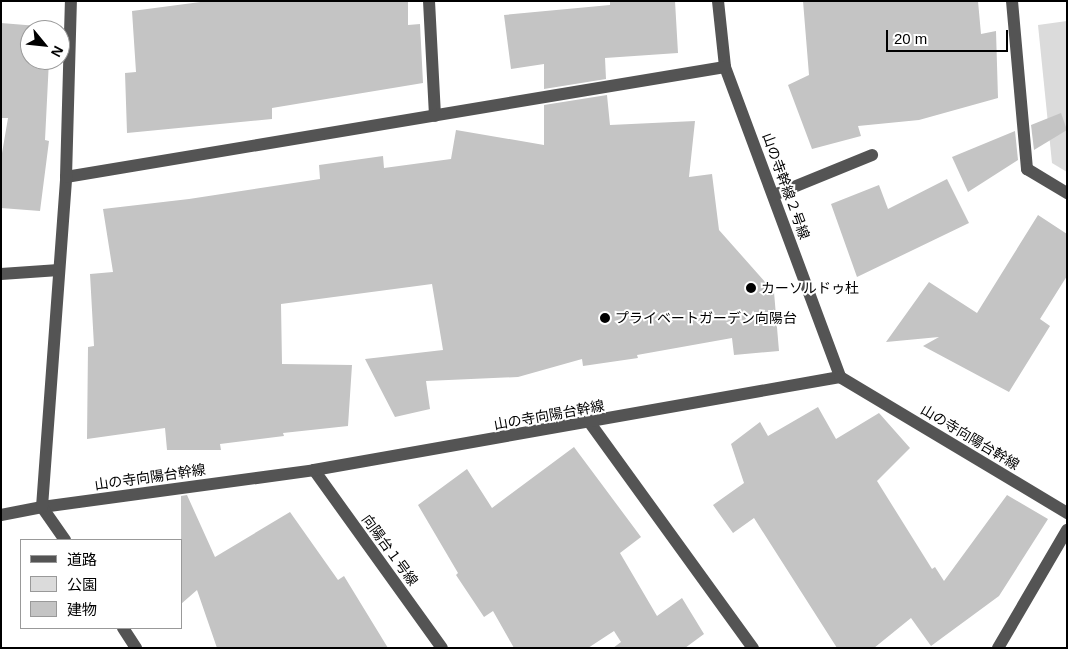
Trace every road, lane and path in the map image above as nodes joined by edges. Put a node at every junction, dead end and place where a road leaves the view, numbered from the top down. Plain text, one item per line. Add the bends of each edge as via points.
1 (71, 1) edge
2 (429, 1) edge
3 (718, 1) edge
4 (1012, 1) edge
5 (725, 67) junction
6 (435, 116) junction
7 (872, 154) dead end
8 (66, 177) junction
9 (1067, 193) edge
10 (774, 195) junction
11 (60, 270) junction
12 (1, 274) edge
13 (840, 377) junction
14 (590, 423) junction
15 (314, 470) junction
16 (42, 507) junction
17 (1067, 512) edge
18 (1, 515) edge
19 (1067, 530) edge
20 (64, 539) edge
21 (124, 629) edge
22 (136, 648) edge
23 (442, 648) edge
24 (754, 648) edge
25 (998, 648) edge

1 - 8 street
2 - 6 street
3 - 5 street, 山の寺幹線２号線
4 - 9 street via 1028,169
5 - 6 street
5 - 10 street, 山の寺幹線２号線
6 - 8 street
7 - 10 street
8 - 11 street
10 - 13 street, 山の寺幹線２号線
11 - 12 street
11 - 16 street
13 - 14 street, 山の寺向陽台幹線
13 - 17 street, 山の寺向陽台幹線
14 - 15 street, 山の寺向陽台幹線
14 - 24 street
15 - 16 street, 山の寺向陽台幹線
15 - 23 street, 向陽台１号線
16 - 18 street, 山の寺向陽台幹線
16 - 20 street
19 - 25 street
21 - 22 street

